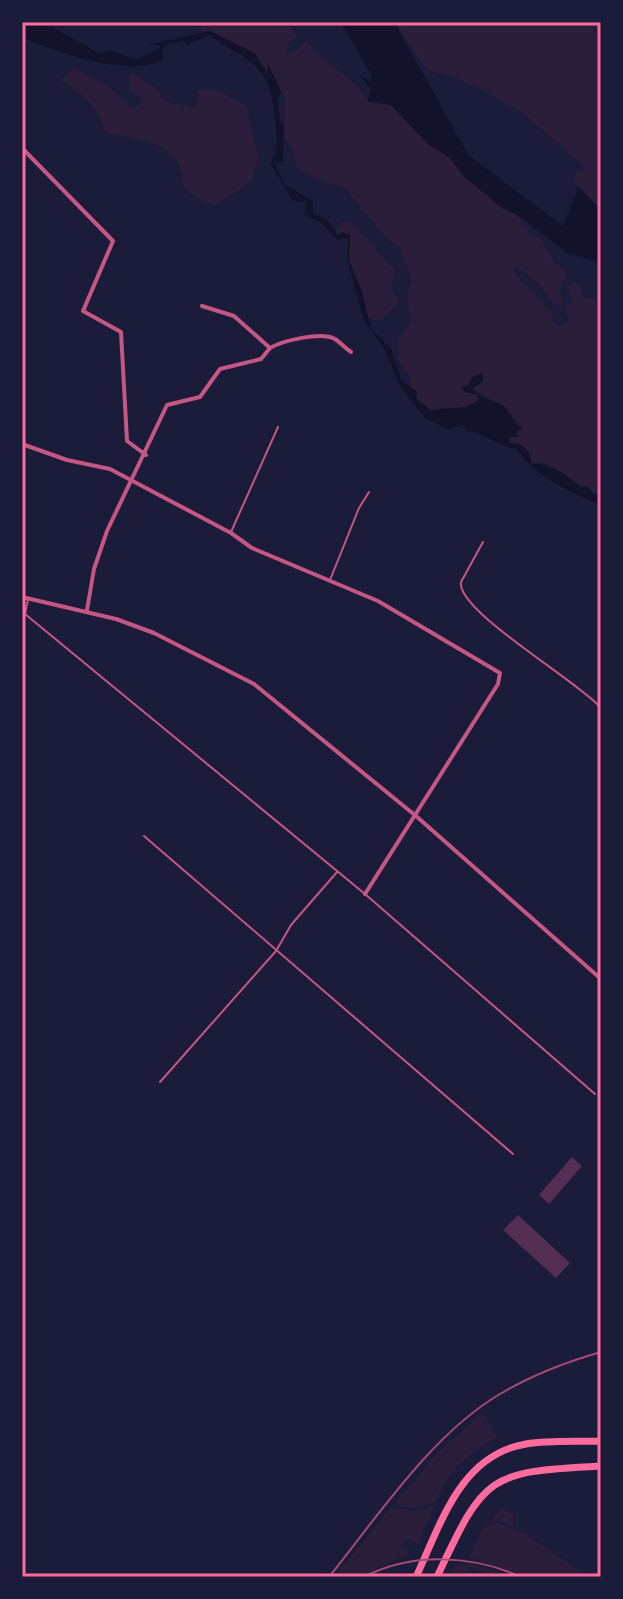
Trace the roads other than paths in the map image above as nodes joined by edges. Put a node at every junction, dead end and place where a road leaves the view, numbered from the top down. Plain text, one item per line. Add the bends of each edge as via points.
1 (22, 148) edge
2 (202, 306) dead end
3 (270, 348) junction
4 (351, 352) dead end
5 (278, 427) dead end
6 (22, 444) edge
7 (146, 455) junction
8 (130, 482) junction
9 (369, 492) dead end
10 (231, 533) junction
11 (483, 542) dead end
12 (330, 581) junction
13 (25, 597) edge
14 (87, 610) junction
15 (601, 708) edge
16 (416, 816) junction
17 (144, 836) dead end
18 (337, 871) junction
19 (365, 894) junction
20 (276, 951) junction
21 (601, 979) edge
22 (160, 1082) dead end
23 (595, 1094) dead end
24 (513, 1154) dead end
25 (601, 1441) edge
26 (601, 1466) edge
27 (416, 1577) edge
28 (437, 1577) edge

1 - 7 street via 113,241 83,311 121,332 127,441
2 - 3 street via 234,316
3 - 4 street via 328,337
3 - 7 street via 261,359 220,369 200,397 167,405
5 - 10 lane
6 - 8 street via 110,469
7 - 8 street
8 - 10 street
8 - 14 street via 100,548
9 - 12 lane
10 - 12 street via 271,558
11 - 15 lane via 461,582 464,594 516,644
12 - 16 street via 378,601 500,673
13 - 14 street
13 - 18 lane via 25,614
14 - 16 street via 154,633 254,684
16 - 19 street
16 - 21 street
17 - 20 lane
18 - 19 lane
18 - 20 lane
19 - 23 lane
20 - 22 lane
20 - 24 lane
25 - 27 main road via 528,1444 501,1452 478,1467 451,1499
26 - 28 main road via 517,1472 490,1486 465,1518

